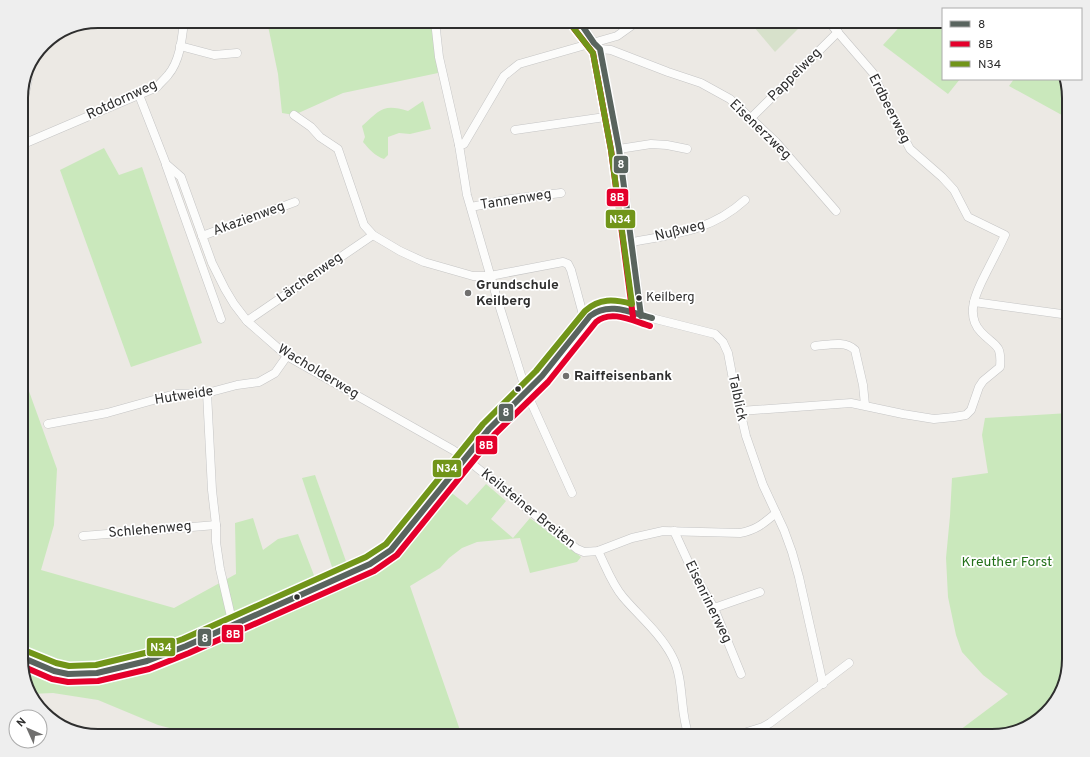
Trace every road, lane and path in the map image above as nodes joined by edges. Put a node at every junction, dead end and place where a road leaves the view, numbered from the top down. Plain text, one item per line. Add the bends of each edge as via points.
1 (183, 28) edge
2 (436, 28) edge
3 (584, 28) edge
4 (629, 28) edge
5 (834, 28) edge
6 (838, 32) junction
7 (180, 46) junction
8 (597, 46) junction
9 (237, 53) dead end
10 (139, 95) junction
11 (294, 115) dead end
12 (612, 116) junction
13 (751, 118) junction
14 (515, 130) dead end
15 (28, 142) edge
16 (459, 145) junction
17 (619, 149) junction
18 (687, 149) dead end
19 (166, 164) junction
20 (561, 193) dead end
21 (745, 200) dead end
22 (295, 202) dead end
23 (472, 208) junction
24 (836, 211) dead end
25 (373, 235) junction
26 (202, 236) junction
27 (632, 242) junction
28 (490, 276) junction
29 (974, 302) junction
30 (1062, 314) edge
31 (641, 316) junction
32 (221, 319) dead end
33 (248, 321) junction
34 (585, 322) junction
35 (815, 346) dead end
36 (287, 356) junction
37 (526, 391) junction
38 (207, 392) junction
39 (865, 405) junction
40 (740, 411) junction
41 (48, 424) dead end
42 (465, 458) junction
43 (572, 493) dead end
44 (776, 513) junction
45 (216, 525) junction
46 (674, 531) junction
47 (83, 536) dead end
48 (598, 551) junction
49 (760, 592) dead end
50 (714, 608) junction
51 (233, 625) junction
52 (28, 660) edge
53 (849, 664) dead end
54 (741, 674) dead end
55 (823, 684) junction
56 (688, 729) edge
57 (757, 729) edge

1 - 7 street, Rotdornweg
2 - 16 street via 439,57
3 - 8 street
4 - 8 street
5 - 6 street, Erdbeerweg
6 - 13 street, Pappelweg
6 - 29 street, Erdbeerweg via 873,74 910,148 954,190 968,217 1005,235
7 - 9 street via 214,55
7 - 10 street, Rotdornweg via 169,74 157,87
8 - 12 street
8 - 13 street, Eisenerzweg via 702,83 730,99
8 - 16 street via 519,64 504,76 464,144
10 - 15 street, Rotdornweg
10 - 19 street, Wacholderweg
11 - 25 street via 338,149 364,224
12 - 14 street
12 - 17 street
13 - 24 street, Eisenerzweg via 776,142
16 - 23 street via 467,195
17 - 18 street via 651,144
17 - 27 street
19 - 26 street, Wacholderweg via 181,177
19 - 32 street, Wacholderweg
20 - 23 street, Tannenweg via 511,199
21 - 27 street, Nußweg via 726,216 705,226
22 - 26 street, Akazienweg
23 - 28 street
25 - 28 street via 424,262 473,276
25 - 33 street, Lärchenweg
26 - 33 street, Wacholderweg via 224,289
27 - 31 street
28 - 34 street via 563,262 568,264
28 - 37 street
29 - 30 street
29 - 39 street via 973,319 976,326 998,348 1001,355 1000,367 982,381 971,410 966,415 934,419
31 - 34 street, Talblick via 612,308 595,312
31 - 40 street, Talblick via 719,337 728,353
33 - 36 street, Wacholderweg
34 - 37 street, Talblick via 554,363
35 - 39 street via 845,344 855,350
36 - 38 street, Hutweide via 275,373 259,382
36 - 42 street, Wacholderweg
37 - 42 street, Talblick
37 - 43 street
38 - 41 street, Hutweide via 175,394 107,413
38 - 45 street
39 - 40 street via 851,403
40 - 44 street, Talblick via 762,485
42 - 48 street, Keilsteiner Breiten via 576,549 584,552
42 - 51 street, Talblick via 391,550 370,564
44 - 46 street, Keilsteiner Breiten via 752,531
44 - 55 street, Talblick via 792,552
45 - 47 street, Schlehenweg
45 - 51 street via 220,569
46 - 48 street, Keilsteiner Breiten via 650,533
46 - 50 street, Eisenrinerweg via 692,570
48 - 56 street via 622,596 672,656 678,671
49 - 50 street
50 - 54 street, Eisenrinerweg
51 - 52 street, Talblick via 147,661 97,673 54,671
53 - 55 street
55 - 57 street via 770,723

